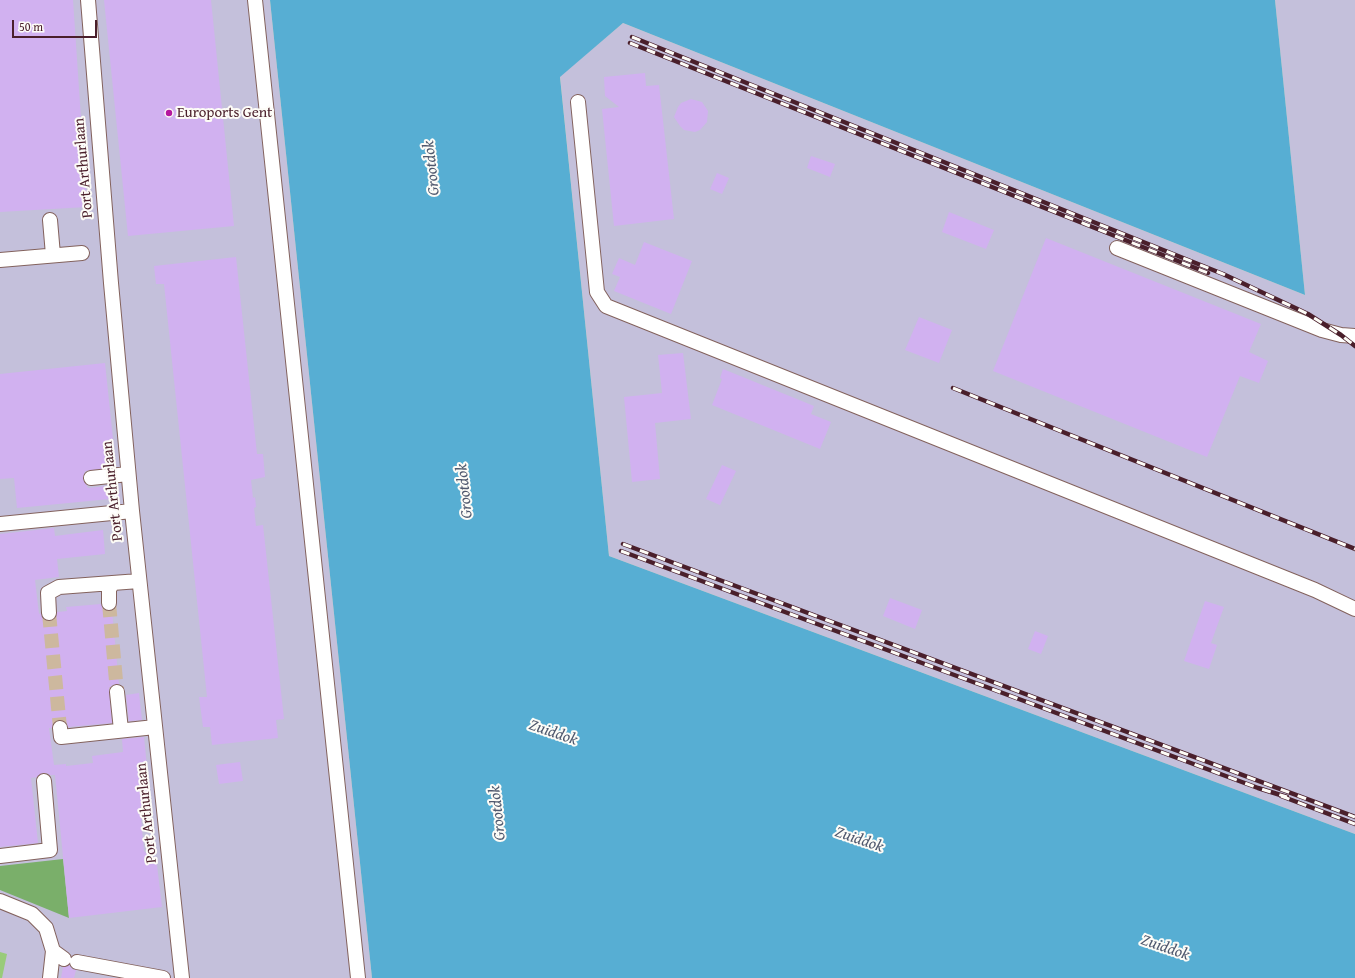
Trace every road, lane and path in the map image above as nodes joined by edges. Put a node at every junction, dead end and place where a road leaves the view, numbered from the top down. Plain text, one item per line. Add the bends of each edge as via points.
1 (88, 0) edge
2 (255, 0) edge
3 (578, 102) dead end
4 (50, 220) dead end
5 (1117, 248) dead end
6 (82, 253) dead end
7 (53, 255) junction
8 (0, 260) edge
9 (1355, 336) edge
10 (128, 474) junction
11 (91, 478) dead end
12 (132, 511) junction
13 (0, 524) edge
14 (140, 581) junction
15 (113, 583) junction
16 (109, 603) tunnel mouth
17 (1355, 609) edge
18 (49, 613) tunnel mouth
19 (117, 692) tunnel mouth
20 (156, 727) junction
21 (60, 728) dead end
22 (121, 730) junction
23 (44, 781) dead end
24 (0, 856) edge
25 (0, 901) edge
26 (53, 951) junction
27 (50, 978) edge
28 (163, 978) edge
29 (182, 978) edge
30 (358, 978) edge

1 - 10 street, Port Arthurlaan
2 - 30 street
3 - 17 street via 597,292 606,306 1315,590
4 - 7 street
5 - 9 street via 1322,330
6 - 7 street
7 - 8 street
10 - 11 street
10 - 12 street, Port Arthurlaan
12 - 13 street
12 - 14 street, Port Arthurlaan
14 - 15 street
14 - 20 street, Port Arthurlaan
15 - 16 street via 109,589
15 - 18 street via 59,587 48,593
19 - 22 street
20 - 22 street
20 - 29 street, Port Arthurlaan
21 - 22 street via 61,737
23 - 24 street via 50,850
25 - 26 street via 32,914 46,928
26 - 27 street
26 - 28 street via 71,960

